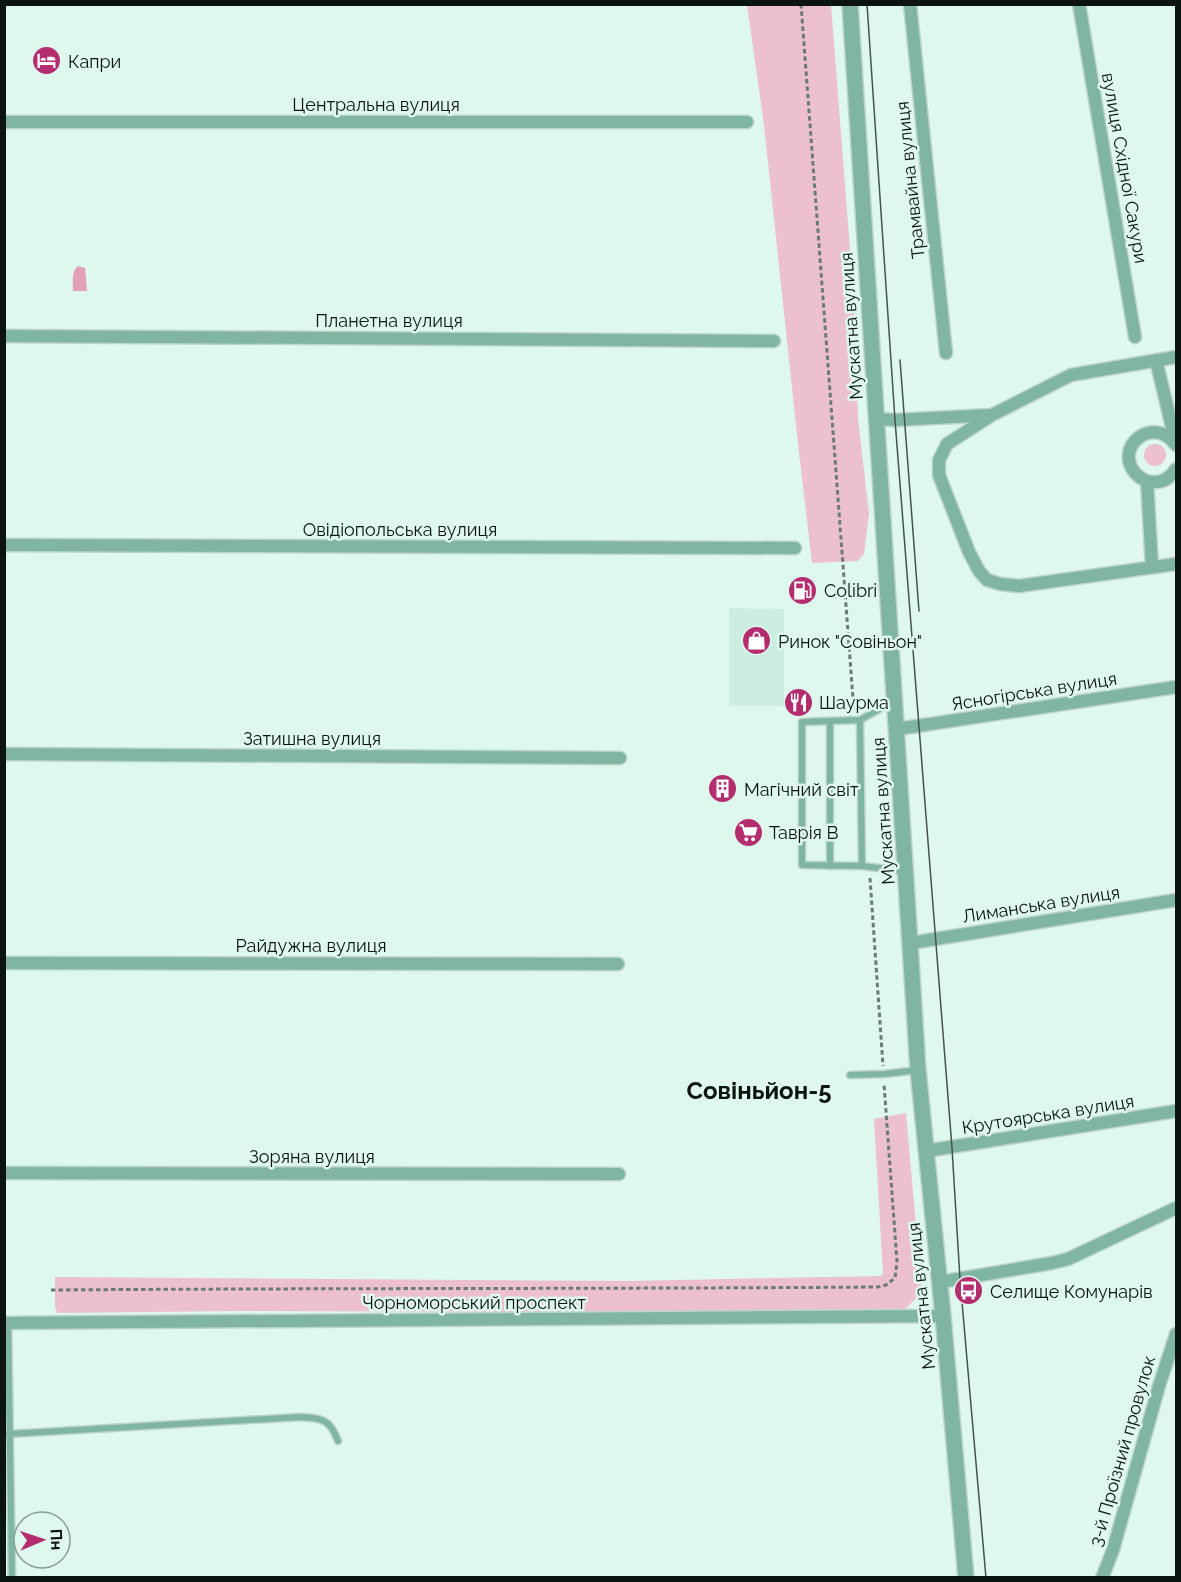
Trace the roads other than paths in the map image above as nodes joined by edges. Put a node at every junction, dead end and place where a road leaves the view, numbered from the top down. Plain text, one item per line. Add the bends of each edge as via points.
1 (850, 4) edge
2 (910, 4) edge
3 (1079, 4) edge
4 (4, 122) edge
5 (747, 122) dead end
6 (4, 336) edge
7 (1135, 337) dead end
8 (774, 341) dead end
9 (946, 352) dead end
10 (1176, 357) edge
11 (1156, 360) junction
12 (992, 415) junction
13 (876, 419) junction
14 (1176, 444) edge
15 (1176, 469) edge
16 (1147, 481) junction
17 (4, 545) edge
18 (795, 548) dead end
19 (1176, 564) edge
20 (1152, 567) junction
21 (1176, 687) edge
22 (894, 700) junction
23 (860, 720) junction
24 (830, 722) junction
25 (897, 729) junction
26 (4, 754) edge
27 (620, 758) dead end
28 (830, 866) junction
29 (866, 866) junction
30 (907, 872) junction
31 (1176, 900) edge
32 (911, 943) junction
33 (4, 963) edge
34 (618, 964) dead end
35 (918, 1070) junction
36 (850, 1075) dead end
37 (1176, 1111) edge
38 (926, 1151) junction
39 (4, 1173) edge
40 (619, 1174) dead end
41 (1176, 1208) edge
42 (940, 1282) junction
43 (943, 1316) junction
44 (6, 1323) edge
45 (1176, 1334) edge
46 (9, 1434) junction
47 (338, 1440) dead end
48 (12, 1578) edge
49 (966, 1578) edge
50 (1102, 1578) edge

1 - 13 street, Мускатна вулиця
2 - 9 street, Трамвайна вулиця
3 - 7 street, вулиця Східної Сакури
4 - 5 street, Центральна вулиця
6 - 8 street, Планетна вулиця
10 - 11 street
11 - 12 street via 1071,375
11 - 14 street
12 - 13 street
12 - 20 street via 947,444 939,459 939,475 969,552 987,580 1019,586
13 - 22 street, Мускатна вулиця
14 - 16 street via 1158,432 1141,435 1135,441 1130,464
15 - 16 street via 1163,481
16 - 20 street
17 - 18 street, Овідіопольська вулиця
19 - 20 street
21 - 25 street, Ясногірська вулиця
22 - 23 lane
22 - 25 street, Мускатна вулиця
23 - 24 lane
23 - 29 lane
24 - 28 lane
24 - 28 lane via 802,722 802,865
25 - 30 street, Мускатна вулиця
26 - 27 street, Затишна вулиця
28 - 29 lane
29 - 30 lane
30 - 32 street, Мускатна вулиця
31 - 32 street, Лиманська вулиця
32 - 35 street, Мускатна вулиця
33 - 34 street, Райдужна вулиця
35 - 36 lane
35 - 38 street, Мускатна вулиця
37 - 38 street, Крутоярська вулиця
38 - 42 street, Мускатна вулиця
39 - 40 street, Зоряна вулиця
41 - 42 street via 1068,1258
42 - 43 street, Мускатна вулиця
43 - 44 street, Чорноморський проспект
43 - 49 street, Мускатна вулиця
44 - 46 lane
45 - 50 street, 3-й Проїзний провулок
46 - 47 lane via 300,1417 328,1422
46 - 48 lane

